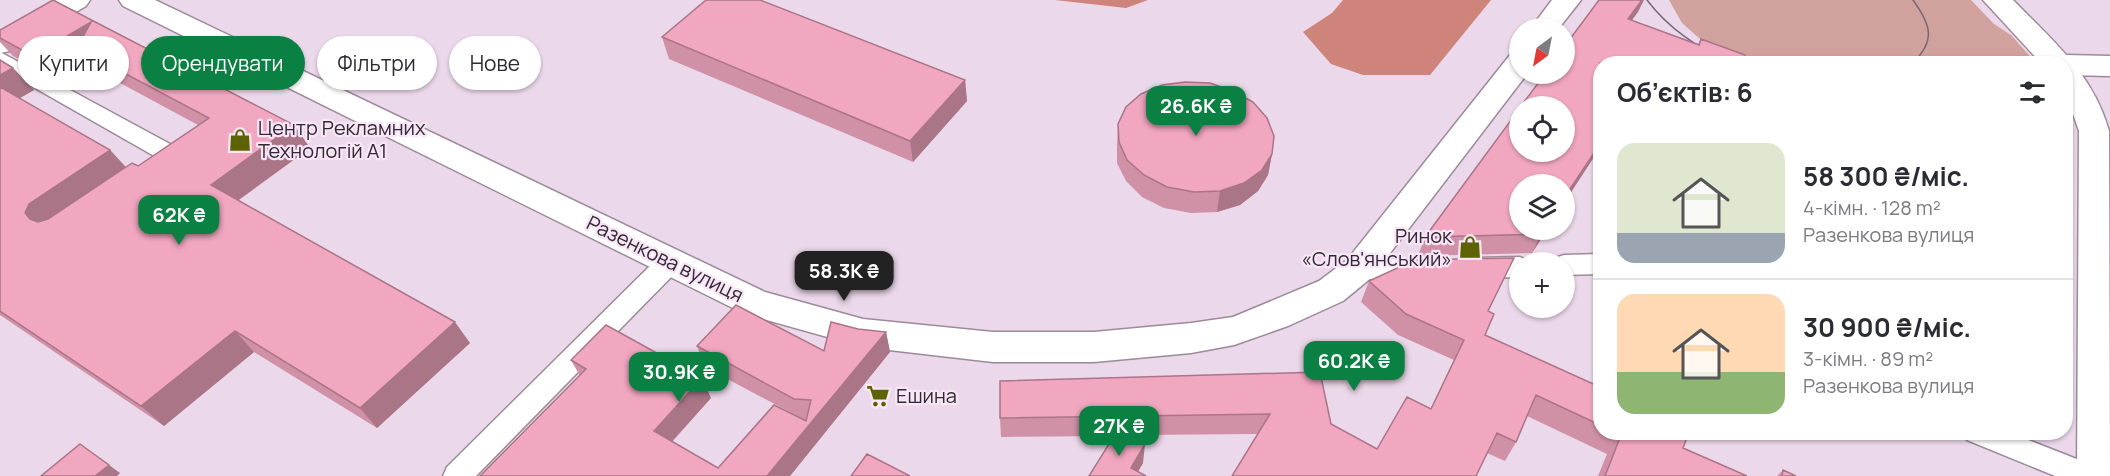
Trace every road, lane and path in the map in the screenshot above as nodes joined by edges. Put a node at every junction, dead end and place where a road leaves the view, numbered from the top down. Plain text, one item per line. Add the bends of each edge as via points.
1 (76, 0) edge
2 (133, 0) edge
3 (1567, 0) edge
4 (1997, 0) edge
5 (1553, 18) edge
6 (0, 44) edge
7 (2051, 56) edge
8 (0, 59) edge
9 (2073, 65) edge
10 (2110, 66) edge
11 (1509, 76) edge
12 (2073, 81) edge
13 (145, 175) edge
14 (670, 262) junction
15 (1593, 264) edge
16 (1575, 265) edge
17 (1509, 267) edge
18 (1359, 269) junction
19 (1997, 440) edge
20 (457, 476) edge
21 (2087, 476) edge
22 (2096, 476) edge

1 - 6 street
2 - 14 street, Разенкова вулиця
3 - 5 street
4 - 7 street
8 - 13 lane via 173,156
9 - 10 street
11 - 18 street, Разенкова вулиця
12 - 22 street via 2087,106 2094,131
14 - 18 street, Разенкова вулиця via 757,304 863,333 993,347 1094,347 1234,331 1331,291
14 - 20 lane
15 - 16 lane
17 - 18 lane
19 - 21 lane

